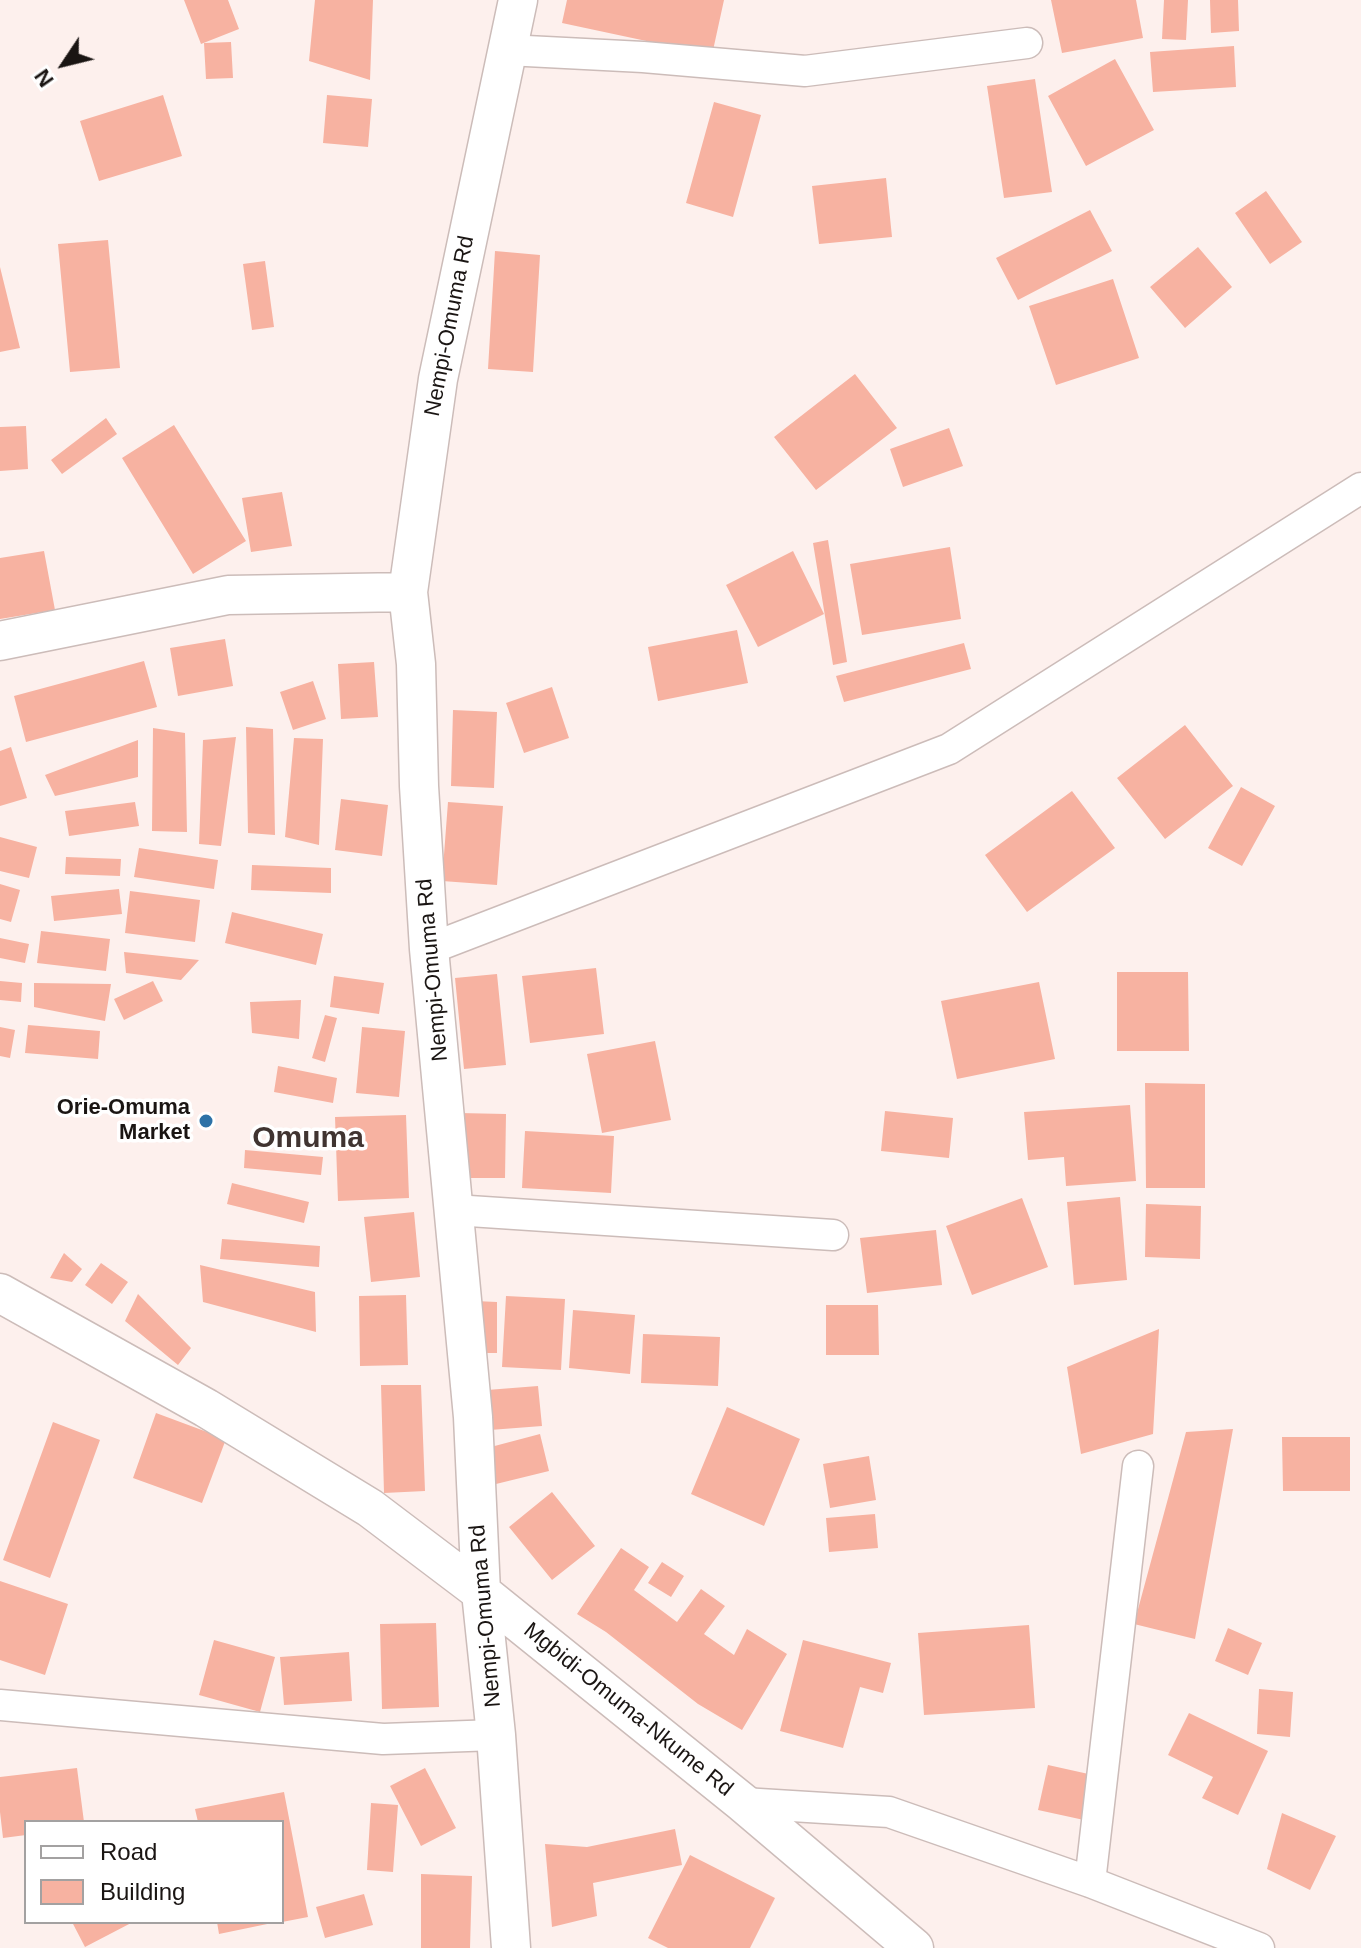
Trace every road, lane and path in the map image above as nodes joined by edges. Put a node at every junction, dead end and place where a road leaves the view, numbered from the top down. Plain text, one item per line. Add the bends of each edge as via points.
1 (518, 0) edge
2 (1027, 43) dead end
3 (507, 50) junction
4 (1361, 488) edge
5 (408, 592) junction
6 (0, 641) edge
7 (429, 949) junction
8 (454, 1210) junction
9 (833, 1235) dead end
10 (0, 1293) edge
11 (1138, 1466) dead end
12 (481, 1592) junction
13 (0, 1705) edge
14 (496, 1735) junction
15 (743, 1803) junction
16 (1090, 1882) junction
17 (511, 1948) edge
18 (914, 1948) edge
19 (1259, 1948) edge

1 - 3 street, Nempi-Omuma Rd
2 - 3 street via 805,71
3 - 5 street, Nempi-Omuma Rd via 438,379
4 - 7 street via 949,749
5 - 6 street via 228,595
5 - 7 street, Nempi-Omuma Rd
7 - 8 street, Nempi-Omuma Rd
8 - 9 street
8 - 12 street, Nempi-Omuma Rd via 473,1417
10 - 12 street, Mgbidi-Omuma-Nkume Rd via 206,1408 370,1508
11 - 16 street
12 - 14 street, Nempi-Omuma Rd
12 - 15 street, Mgbidi-Omuma-Nkume Rd
13 - 14 street via 383,1739
14 - 17 street, Nempi-Omuma Rd
15 - 16 street via 889,1812
15 - 18 street, Mgbidi-Omuma-Nkume Rd
16 - 19 street

